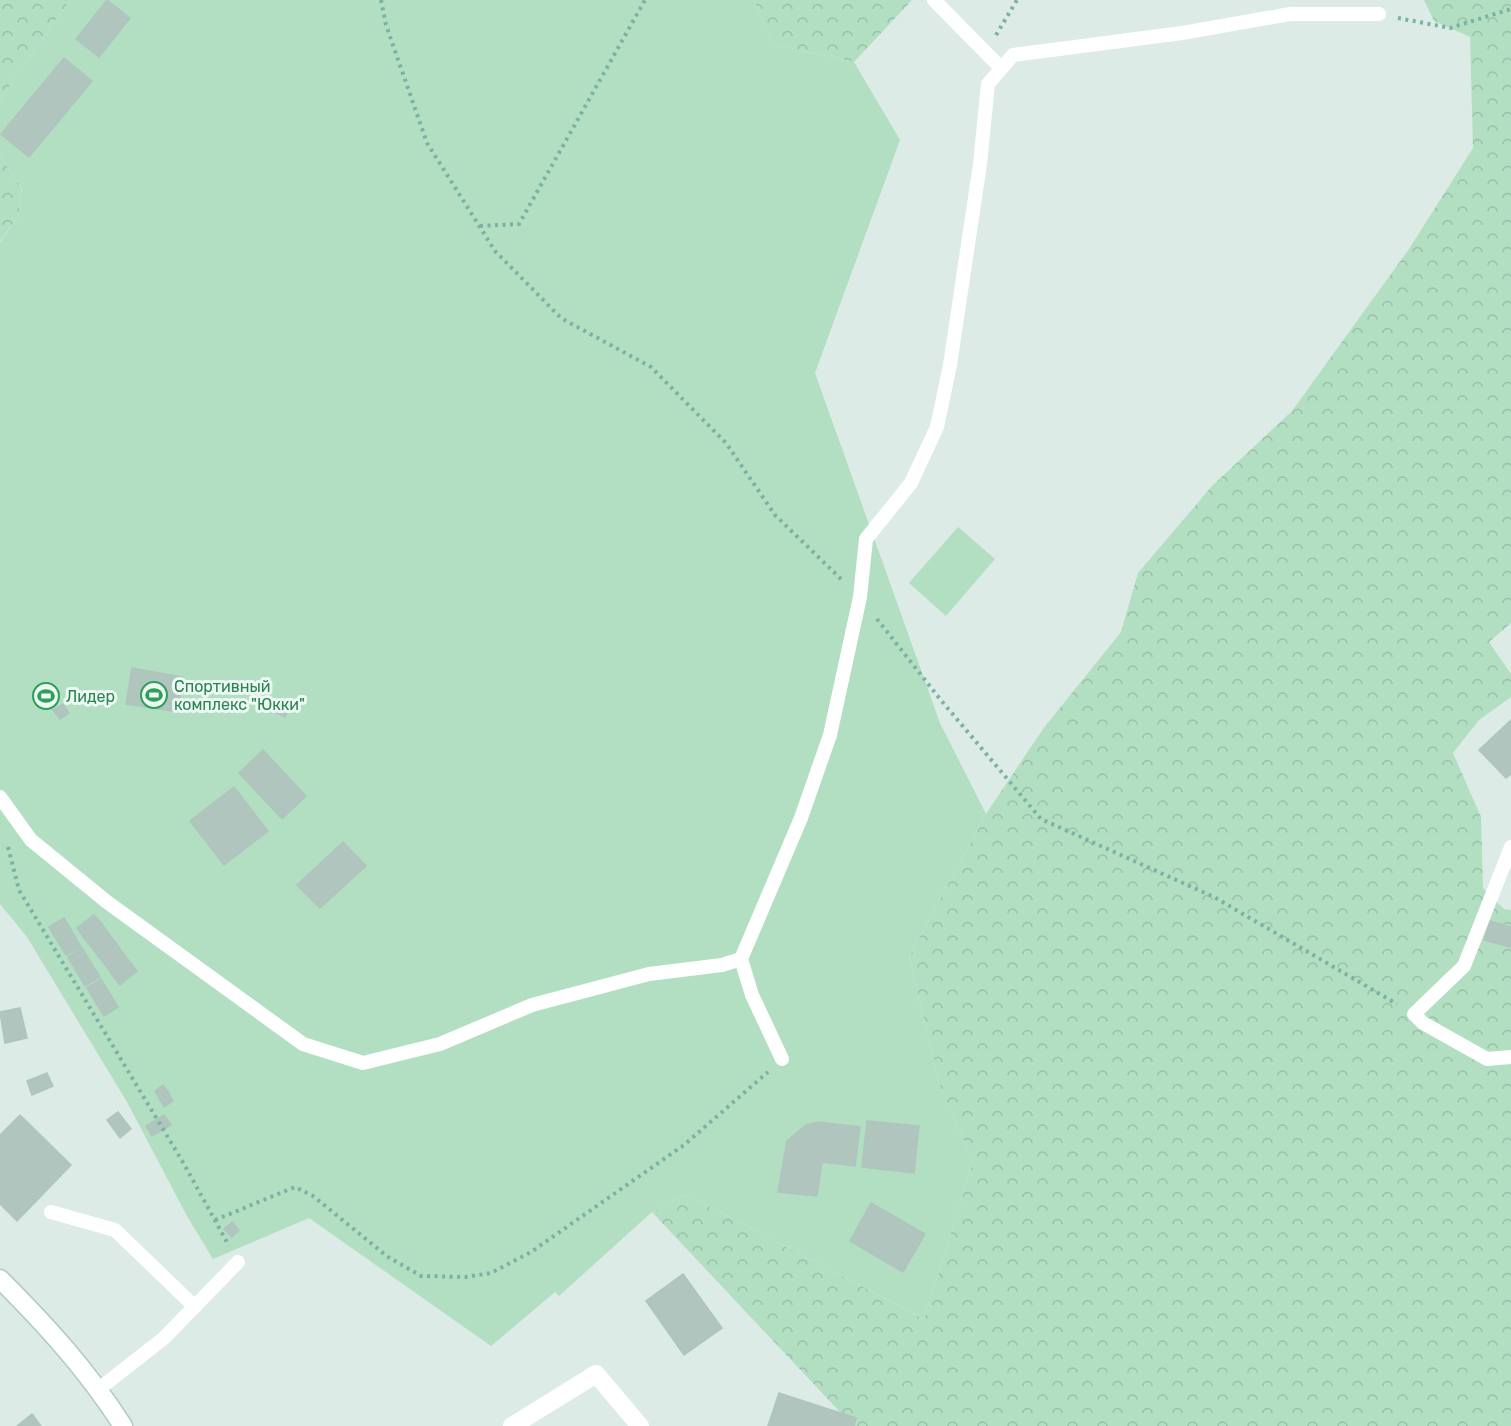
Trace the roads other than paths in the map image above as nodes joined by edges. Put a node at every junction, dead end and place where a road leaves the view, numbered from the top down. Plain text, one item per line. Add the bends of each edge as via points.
1 (934, 0) edge
2 (1379, 14) road end
3 (1001, 68) junction
4 (0, 797) edge
5 (1511, 847) edge
6 (741, 959) junction
7 (1511, 1057) edge
8 (782, 1059) road end
9 (51, 1212) dead end
10 (238, 1262) road end
11 (0, 1279) edge
12 (195, 1308) junction
13 (99, 1389) junction
14 (123, 1426) edge
15 (512, 1426) edge
16 (640, 1426) edge

1 - 3 lane
2 - 3 lane via 1290,14 1013,55
3 - 6 lane via 988,84 980,164 937,427 911,483 866,539 860,597 830,735 801,818
4 - 6 lane via 31,840 107,903 303,1044 363,1063 440,1044 532,1005 649,974
5 - 7 lane via 1464,966 1414,1014 1487,1059
6 - 8 lane via 752,995
9 - 12 lane via 115,1230
10 - 12 lane
11 - 13 main road via 58,1338
12 - 13 lane via 143,1357
13 - 14 main road
15 - 16 main road via 596,1374

